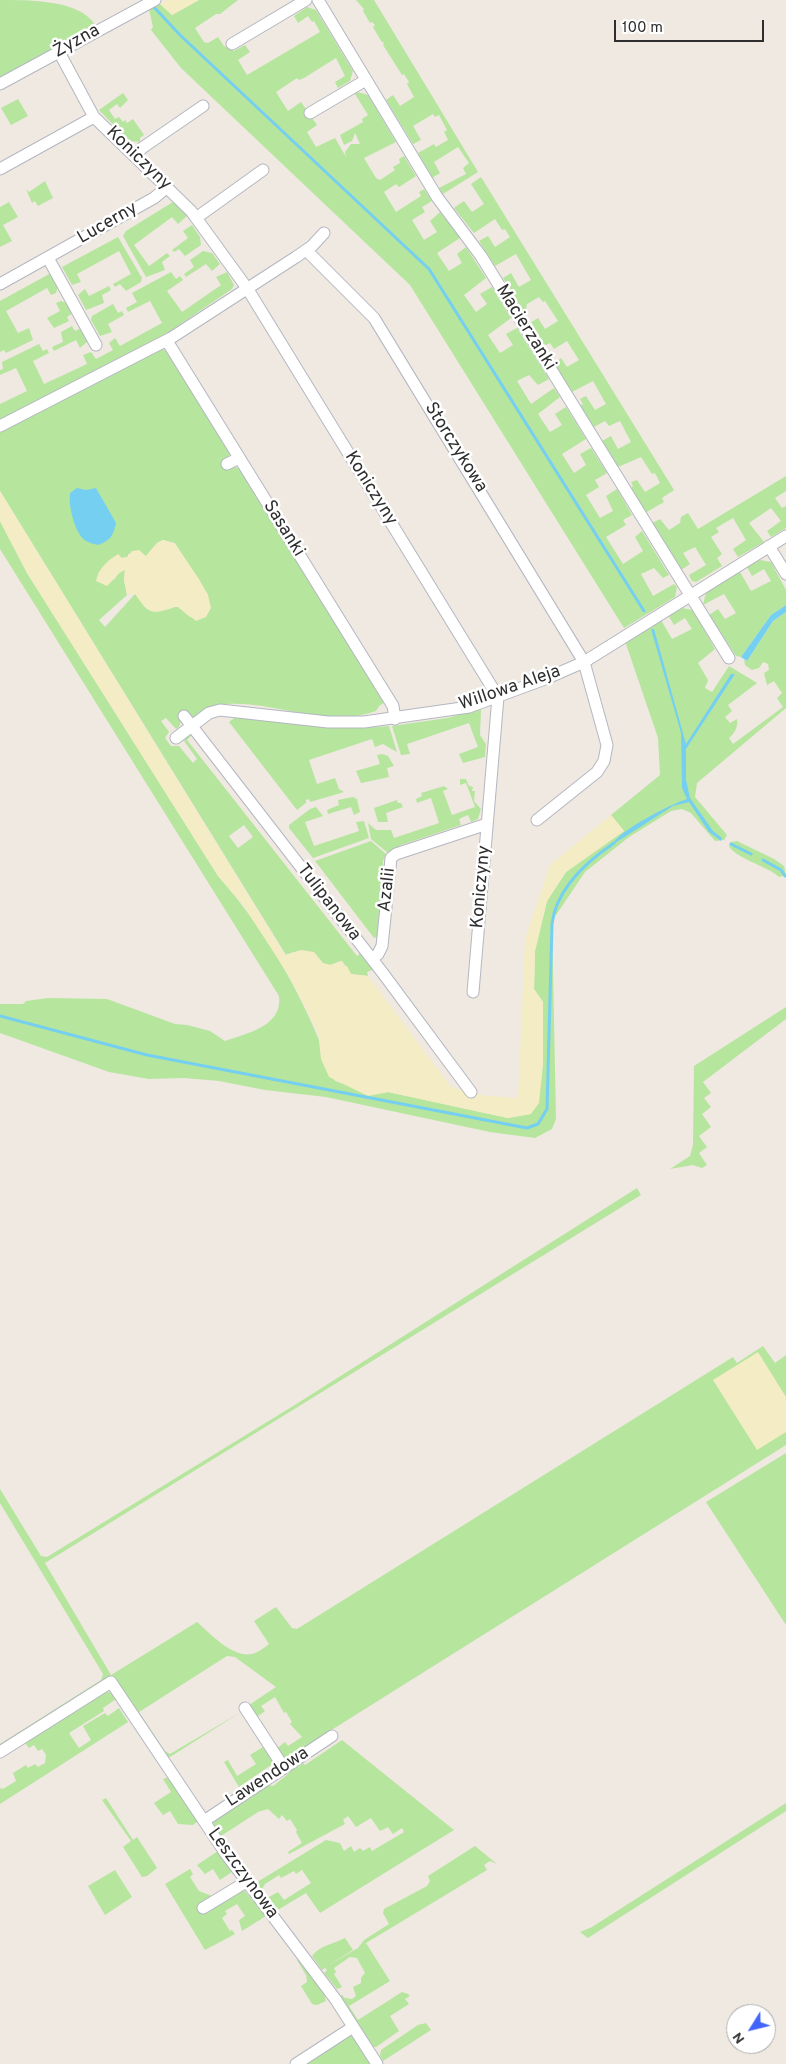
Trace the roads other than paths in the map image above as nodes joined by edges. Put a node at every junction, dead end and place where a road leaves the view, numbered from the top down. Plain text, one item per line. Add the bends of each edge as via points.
1 (306, 0) edge
2 (318, 0) edge
3 (149, 3) edge
4 (232, 44) dead end
5 (59, 52) junction
6 (366, 80) junction
7 (0, 84) edge
8 (203, 106) dead end
9 (310, 113) dead end
10 (94, 117) junction
11 (135, 156) junction
12 (0, 169) edge
13 (263, 170) dead end
14 (167, 187) junction
15 (196, 218) junction
16 (324, 233) dead end
17 (306, 250) junction
18 (48, 258) junction
19 (0, 284) edge
20 (246, 288) junction
21 (167, 341) junction
22 (96, 346) dead end
23 (0, 426) edge
24 (239, 458) junction
25 (227, 464) dead end
26 (786, 536) edge
27 (769, 546) junction
28 (786, 574) edge
29 (691, 594) junction
30 (729, 658) dead end
31 (584, 662) junction
32 (498, 697) junction
33 (184, 716) dead end
34 (395, 719) junction
35 (192, 726) junction
36 (176, 738) dead end
37 (537, 820) dead end
38 (487, 824) junction
39 (372, 959) junction
40 (473, 992) dead end
41 (470, 1092) dead end
42 (245, 1708) dead end
43 (332, 1736) dead end
44 (0, 1752) edge
45 (284, 1768) junction
46 (204, 1821) junction
47 (246, 1882) junction
48 (203, 1908) dead end
49 (353, 2027) junction
50 (296, 2064) edge
51 (377, 2064) edge

1 - 4 street
2 - 6 street, Macierzanki
3 - 5 street, Żyzna
5 - 7 street, Żyzna
5 - 10 street, Koniczyny
6 - 9 street
6 - 29 street, Macierzanki via 437,197 481,256
8 - 11 street
10 - 11 street, Koniczyny
10 - 12 street
11 - 14 street, Koniczyny
13 - 15 street
14 - 15 street, Koniczyny
14 - 18 street, Lucerny via 154,198
15 - 20 street, Koniczyny
16 - 17 street
17 - 20 street
17 - 31 street, Storczykowa via 374,318
18 - 19 street, Lucerny
18 - 22 street
20 - 21 street
20 - 32 street, Koniczyny
21 - 23 street
21 - 24 street, Sasanki
24 - 25 street
24 - 34 street, Sasanki via 393,706
26 - 27 street, Willowa Aleja
27 - 28 street
27 - 29 street, Willowa Aleja
29 - 30 street, Macierzanki
29 - 31 street, Willowa Aleja
31 - 32 street, Willowa Aleja
31 - 37 street, Storczykowa via 607,745 604,761 597,772
32 - 34 street, Willowa Aleja via 468,707
32 - 38 street, Koniczyny
33 - 35 street, Tulipanowa
34 - 35 street, Willowa Aleja via 337,722 279,712 220,710
35 - 36 street, Willowa Aleja
35 - 39 street, Tulipanowa
38 - 39 street, Azalii via 391,858 382,946
38 - 40 street, Koniczyny
39 - 41 street, Tulipanowa
42 - 45 street
43 - 45 street, Lawendowa
44 - 46 street, Leszczynowa via 111,1682
45 - 46 street, Lawendowa
46 - 47 street, Leszczynowa
47 - 48 street
47 - 49 street, Leszczynowa
49 - 50 street
49 - 51 street, Leszczynowa

